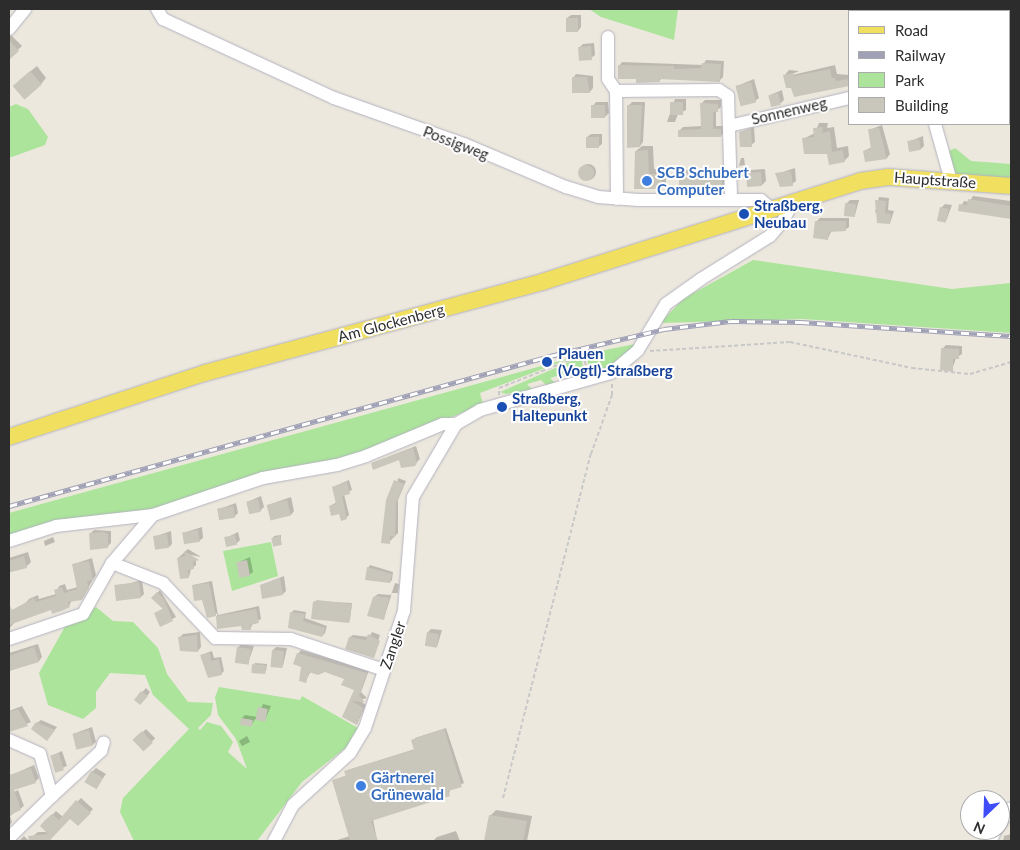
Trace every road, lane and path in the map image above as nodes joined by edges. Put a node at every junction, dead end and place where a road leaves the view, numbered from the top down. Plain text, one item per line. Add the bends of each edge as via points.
1 (26, 9) edge
2 (157, 9) edge
3 (9, 29) edge
4 (608, 37) dead end
5 (616, 91) junction
6 (848, 98) edge
7 (935, 125) edge
8 (729, 126) junction
9 (951, 181) junction
10 (1011, 186) edge
11 (617, 199) junction
12 (731, 199) junction
13 (792, 204) junction
14 (773, 210) junction
15 (638, 350) junction
16 (1011, 362) edge
17 (587, 371) dead end
18 (611, 373) junction
19 (499, 388) dead end
20 (456, 424) junction
21 (9, 437) edge
22 (153, 516) junction
23 (9, 542) edge
24 (112, 563) junction
25 (9, 639) edge
26 (384, 670) junction
27 (9, 740) edge
28 (104, 742) dead end
29 (52, 796) junction
30 (503, 798) dead end
31 (9, 838) edge
32 (274, 841) edge

1 - 3 street
2 - 11 street, Possigweg via 163,19 334,98 464,144 566,187
4 - 5 street via 608,79
5 - 8 street via 719,90 728,96
5 - 11 street
6 - 8 street, Sonnenweg
7 - 9 street
8 - 12 street
9 - 10 main road, Hauptstraße
9 - 13 main road, Hauptstraße via 889,177 860,181
11 - 12 street, Possigweg
12 - 14 street, Possigweg via 761,200
13 - 14 main road, Hauptstraße
13 - 15 street via 783,222 765,240 700,279 666,304
14 - 21 main road, Am Glockenberg via 542,282 205,373
15 - 16 path via 664,352 722,344 790,342 912,368 970,374
15 - 18 street
17 - 19 path via 583,355
18 - 20 street via 480,410
18 - 30 path via 612,395 591,454
20 - 22 street via 443,424 366,456 263,478
20 - 26 street, Zangler via 413,497 404,611
22 - 23 street via 64,525
22 - 24 street
24 - 25 street via 83,614
24 - 26 street via 163,583 215,638 274,638 304,642
26 - 32 street, Zangler via 356,746 293,805
27 - 29 street via 40,754
28 - 29 street via 101,751
29 - 31 street

